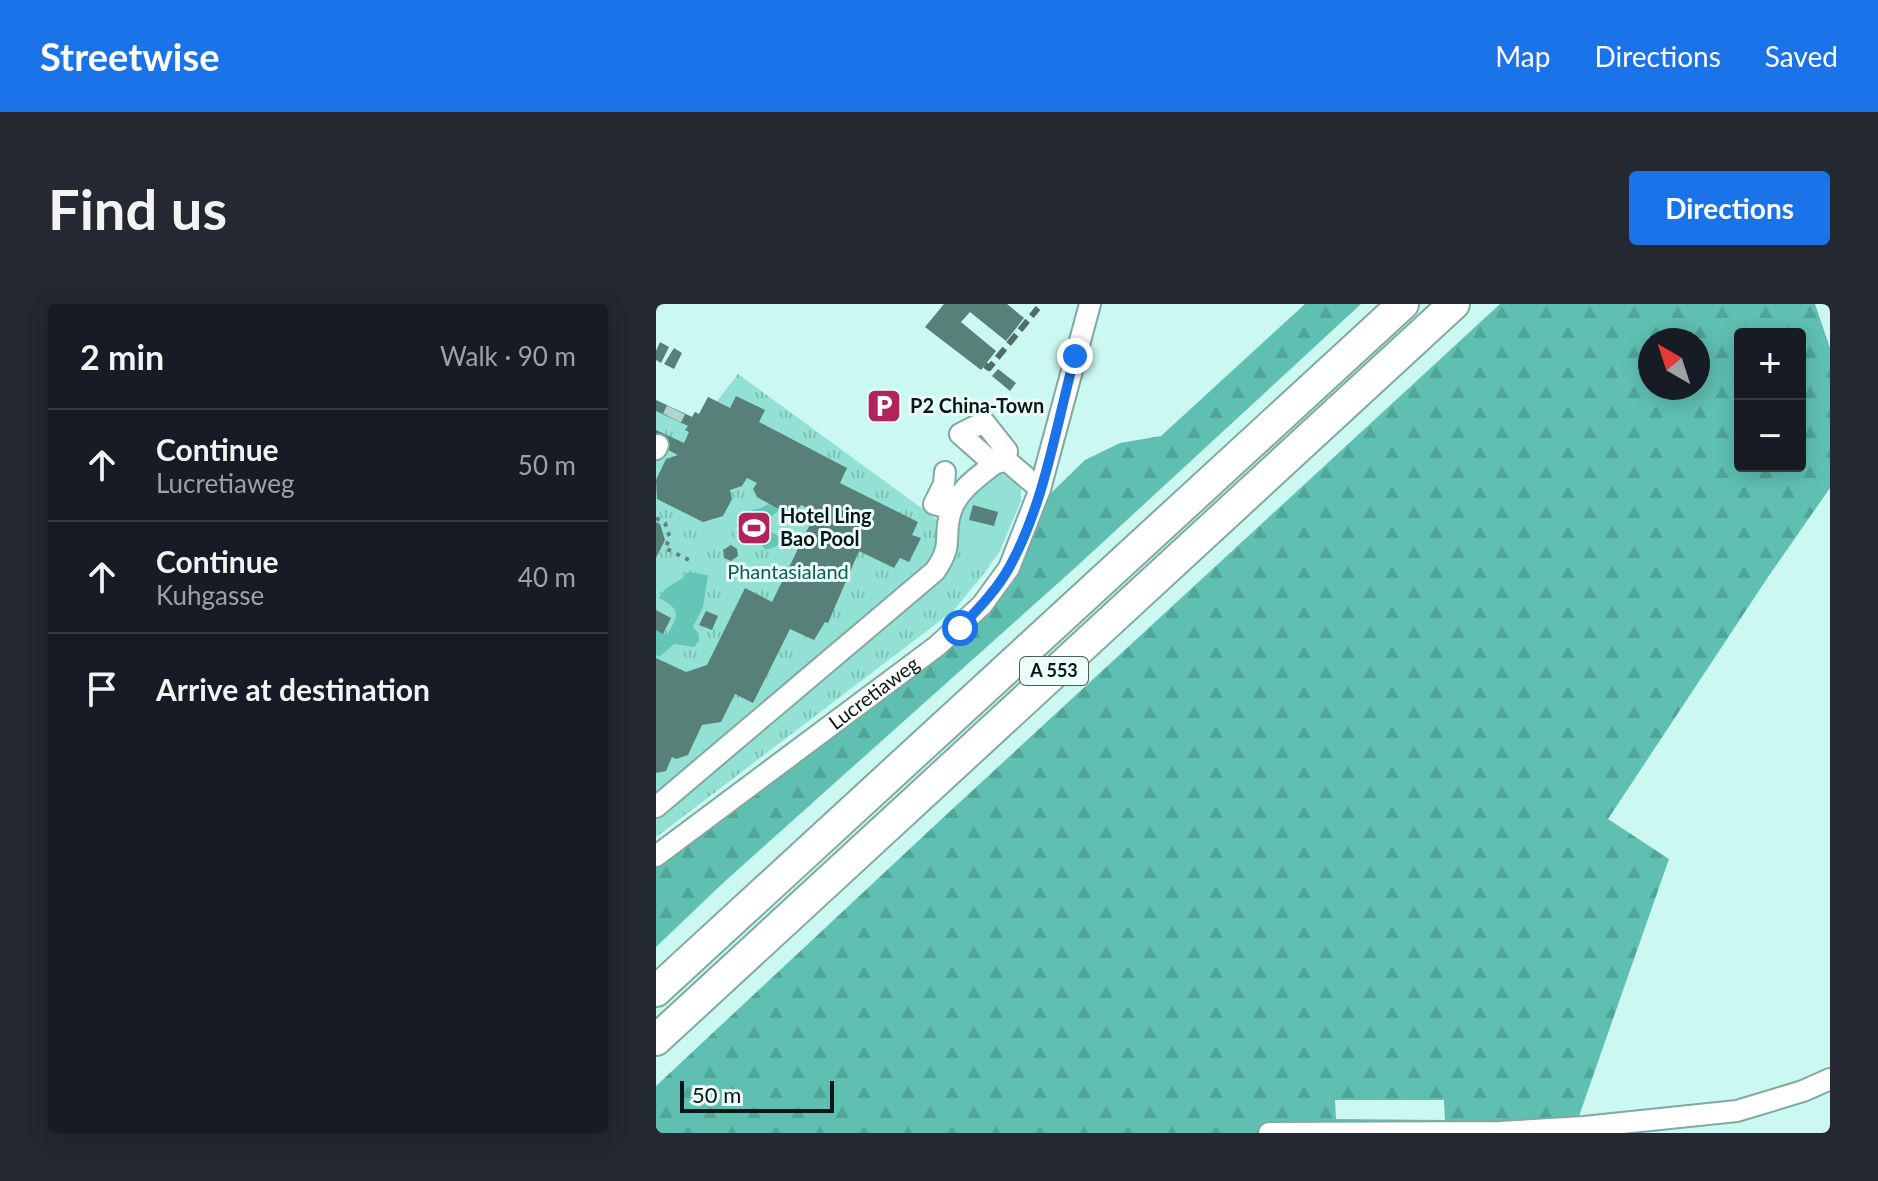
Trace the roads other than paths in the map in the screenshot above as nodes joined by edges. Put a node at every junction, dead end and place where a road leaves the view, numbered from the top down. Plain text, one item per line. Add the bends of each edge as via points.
1 (1403, 304) edge
2 (1454, 304) edge
3 (1089, 305) edge
4 (945, 472) dead end
5 (1040, 489) junction
6 (951, 509) junction
7 (656, 807) edge
8 (656, 856) edge
9 (656, 991) edge
10 (656, 1040) edge
11 (1830, 1079) edge
12 (1269, 1133) edge
13 (1277, 1133) edge

1 - 9 highway, A 553
2 - 10 highway, A 553
3 - 5 street, Lucretiaweg
4 - 6 street via 934,504
5 - 6 street via 1000,462 967,486
5 - 8 street, Lucretiaweg via 1009,568 960,628
6 - 7 street via 947,555 935,571
11 - 13 street via 1737,1111 1584,1127
12 - 13 street

